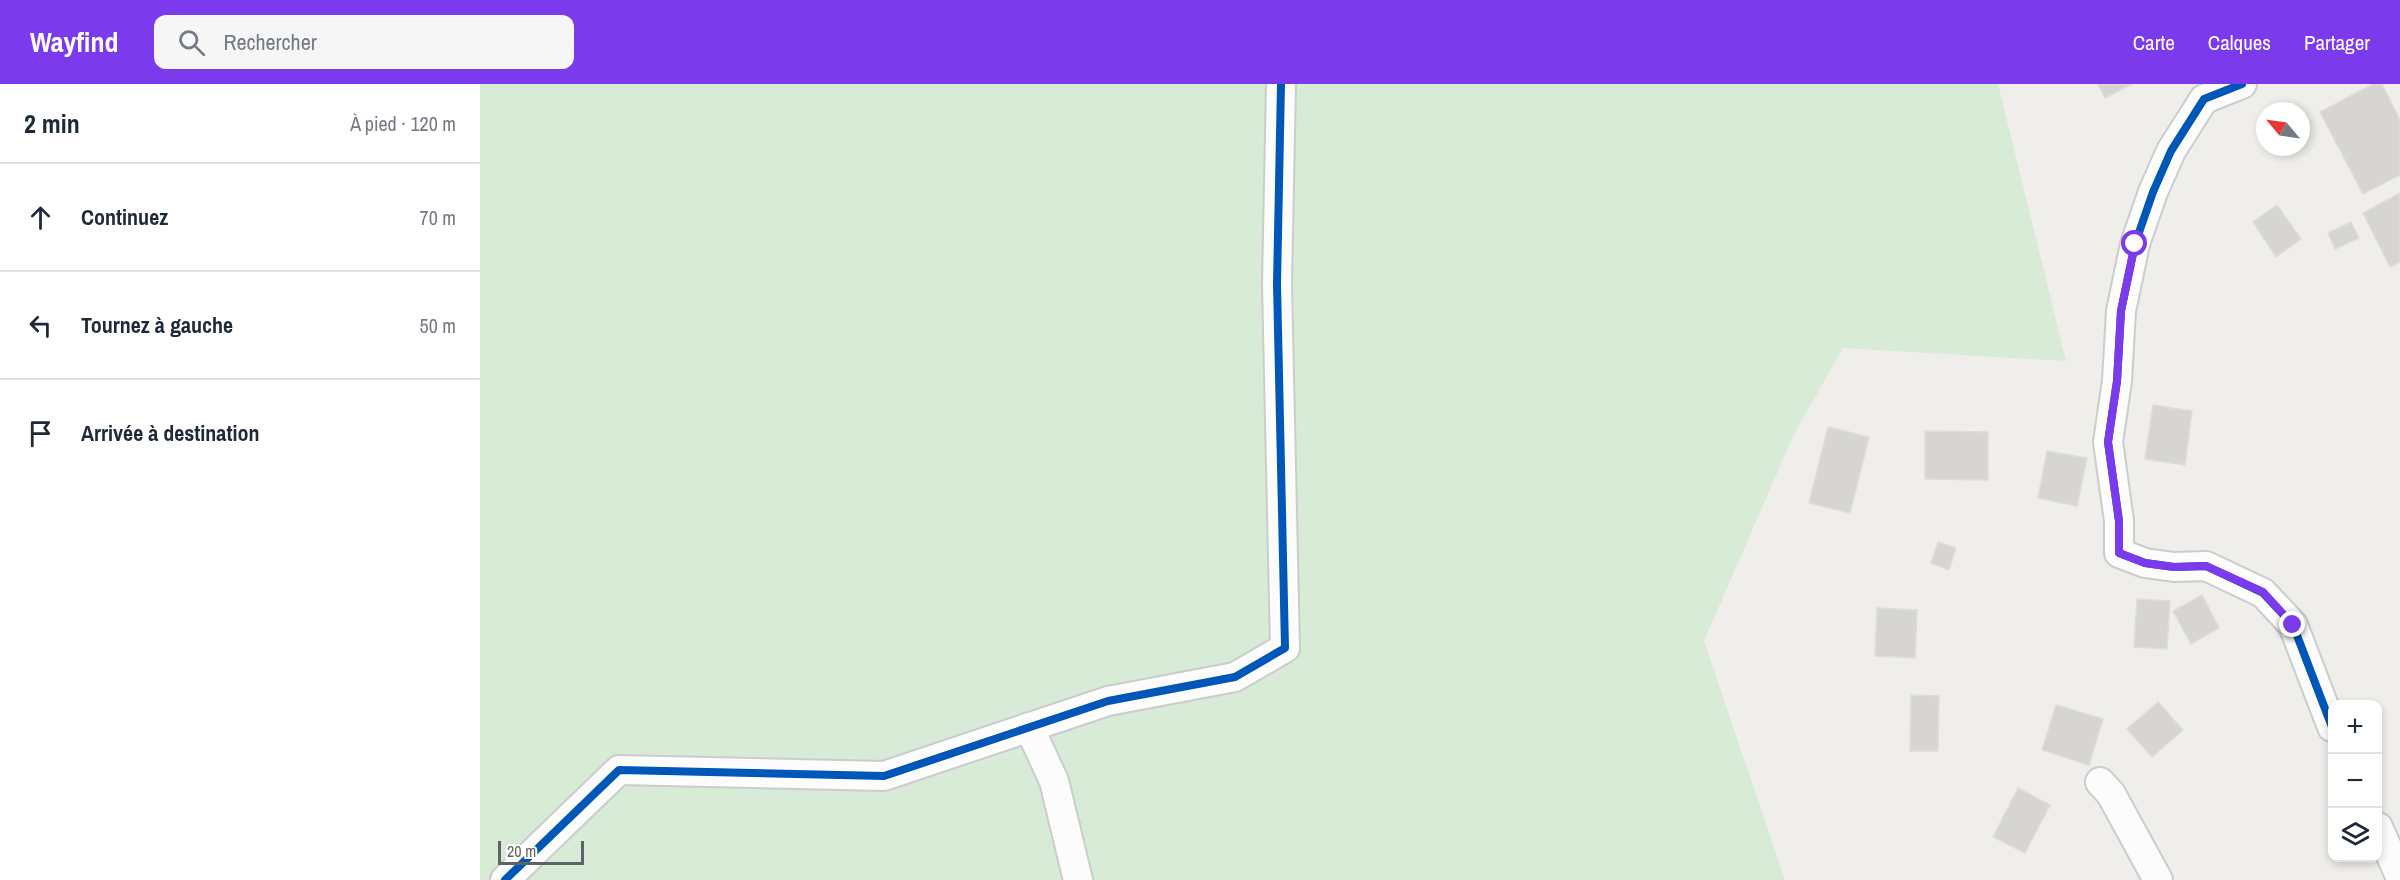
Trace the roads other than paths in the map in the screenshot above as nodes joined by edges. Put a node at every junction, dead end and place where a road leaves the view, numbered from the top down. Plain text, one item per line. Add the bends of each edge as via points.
1 (1281, 84) edge
2 (2242, 84) edge
3 (2328, 717) edge
4 (1029, 727) junction
5 (2100, 782) dead end
6 (2382, 836) edge
7 (2400, 876) edge
8 (505, 880) edge
9 (1078, 880) edge
10 (2158, 880) edge

1 - 4 street via 1277,284 1286,648 1235,677 1108,700
2 - 3 street via 2204,99 2171,151 2135,244 2121,311 2108,442 2119,521 2119,553 2145,563 2206,566 2263,592 2293,625
4 - 8 street via 885,776 619,770
4 - 9 street via 1054,780
5 - 10 street via 2111,794
6 - 7 street

